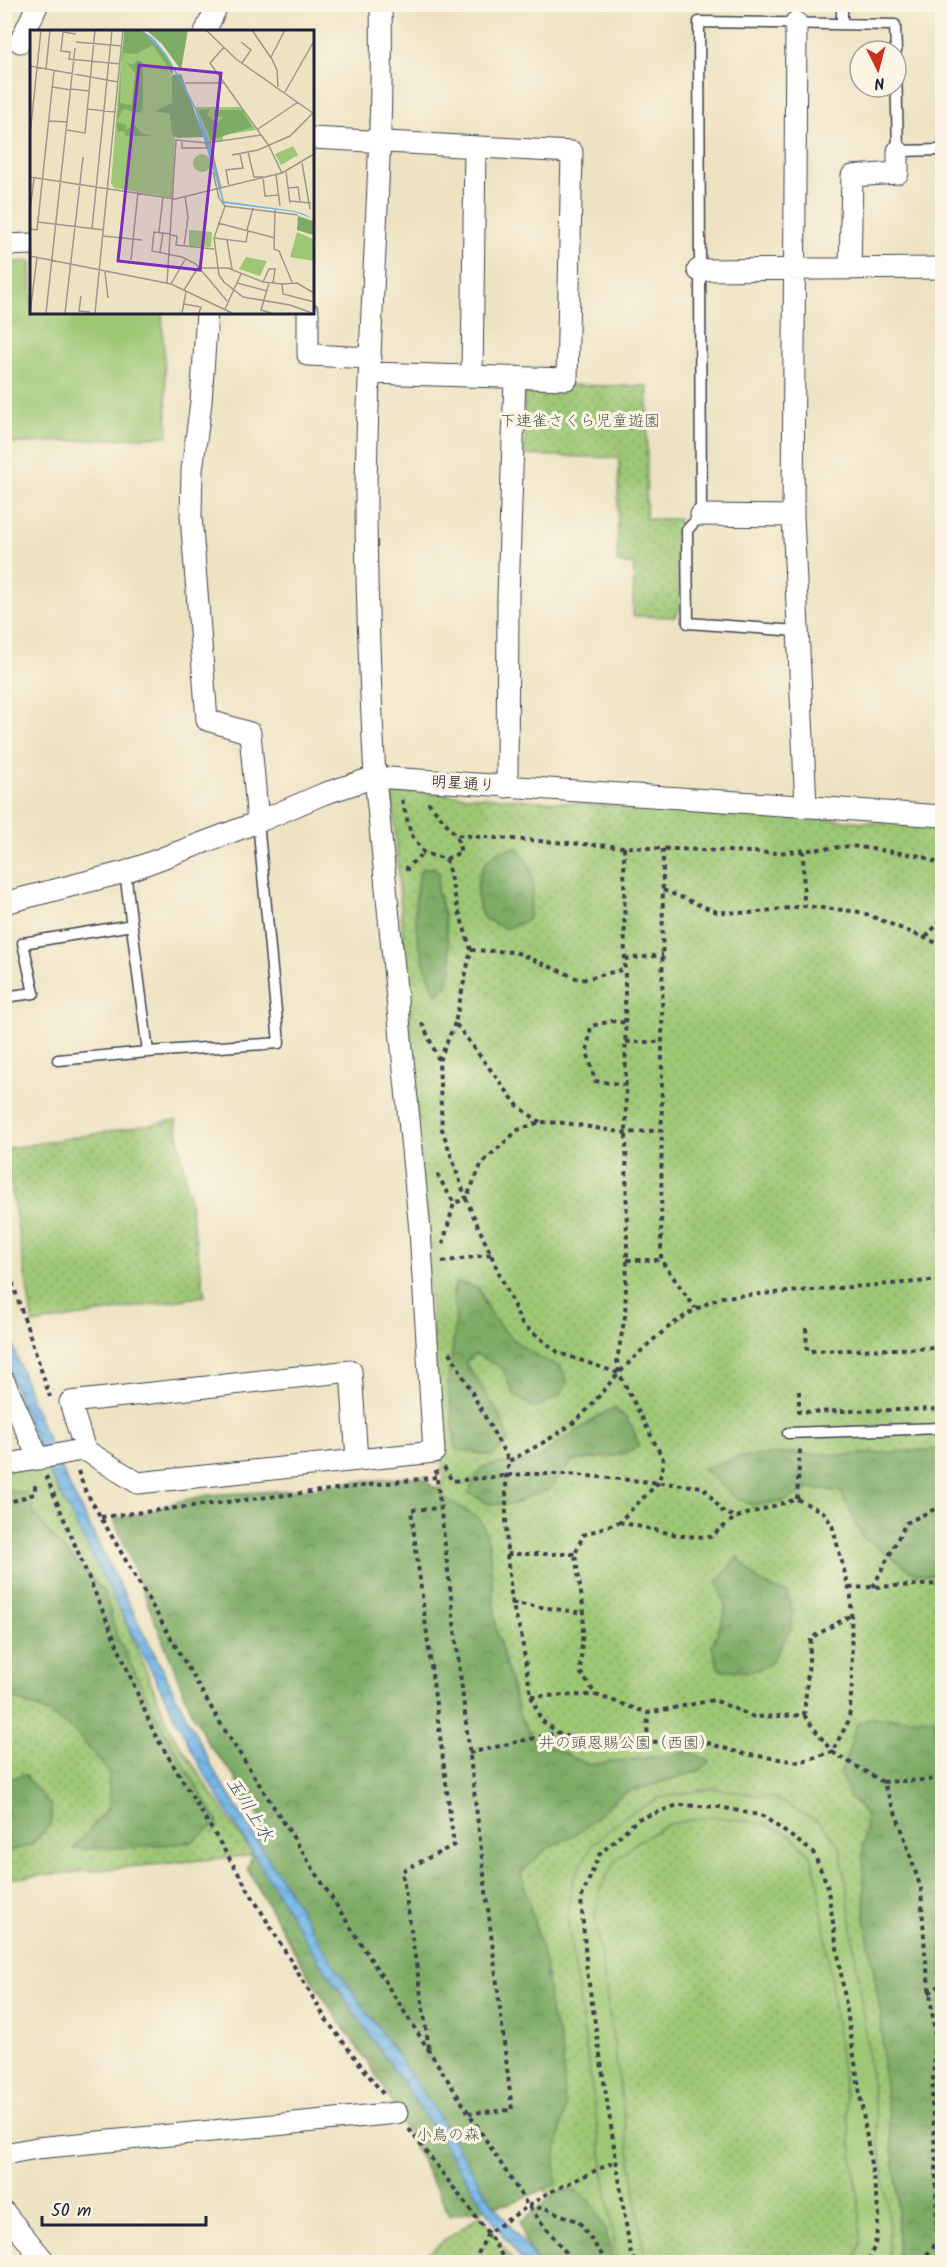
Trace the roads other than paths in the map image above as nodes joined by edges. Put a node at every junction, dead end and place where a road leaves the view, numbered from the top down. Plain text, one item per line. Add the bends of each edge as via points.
1 (38, 4) edge
2 (218, 4) edge
3 (381, 4) edge
4 (842, 4) edge
5 (796, 22) junction
6 (842, 22) junction
7 (206, 30) edge
8 (19, 39) edge
9 (896, 39) edge
10 (897, 99) edge
11 (314, 138) edge
12 (381, 143) junction
13 (475, 148) junction
14 (942, 150) edge
15 (898, 151) junction
16 (30, 244) edge
17 (4, 245) edge
18 (850, 268) junction
19 (942, 268) edge
20 (698, 270) junction
21 (793, 270) junction
22 (207, 314) edge
23 (308, 314) edge
24 (370, 366) junction
25 (472, 376) junction
26 (515, 377) junction
27 (701, 515) junction
28 (794, 516) junction
29 (797, 631) junction
30 (375, 777) junction
31 (507, 787) junction
32 (806, 807) junction
33 (942, 816) edge
34 (258, 822) junction
35 (125, 872) junction
36 (4, 903) edge
37 (132, 925) junction
38 (4, 997) edge
39 (148, 1052) junction
40 (58, 1060) dead end
41 (4, 1381) edge
42 (942, 1428) edge
43 (788, 1433) dead end
44 (79, 1457) junction
45 (43, 1458) junction
46 (357, 1460) junction
47 (4, 1465) edge
48 (397, 2112) road end
49 (4, 2154) edge
50 (4, 2212) edge
51 (45, 2262) edge

1 - 8 street
2 - 7 street
3 - 12 street
4 - 6 lane
5 - 6 lane
5 - 20 lane via 699,22
5 - 21 street
6 - 9 lane via 895,25
10 - 15 lane
11 - 12 street
12 - 13 street
12 - 24 street
13 - 25 street
13 - 26 street via 572,152 567,379
14 - 15 lane
15 - 18 street via 898,173 852,176
16 - 17 street
18 - 19 street
18 - 21 street
20 - 21 street
20 - 27 lane
21 - 28 street
22 - 34 street via 191,516 207,720 250,733
23 - 24 street via 308,355
24 - 25 street
24 - 30 street via 367,507
25 - 26 street
26 - 31 street
27 - 28 street
27 - 29 lane via 687,530 688,623
28 - 29 street
29 - 32 street
30 - 31 street, 明星通り
30 - 34 street, 明星通り
30 - 46 street via 420,1230 434,1452
31 - 32 street, 明星通り
32 - 33 street, 明星通り
34 - 35 street, 明星通り
34 - 39 lane via 279,1042
35 - 36 street, 明星通り
35 - 37 lane
37 - 38 lane via 23,943 34,993
37 - 39 lane
39 - 40 lane
41 - 45 street
42 - 43 lane
44 - 45 street, bridge
44 - 46 street via 138,1484
44 - 46 street via 70,1402 351,1371
45 - 47 street
48 - 49 street
50 - 51 street

